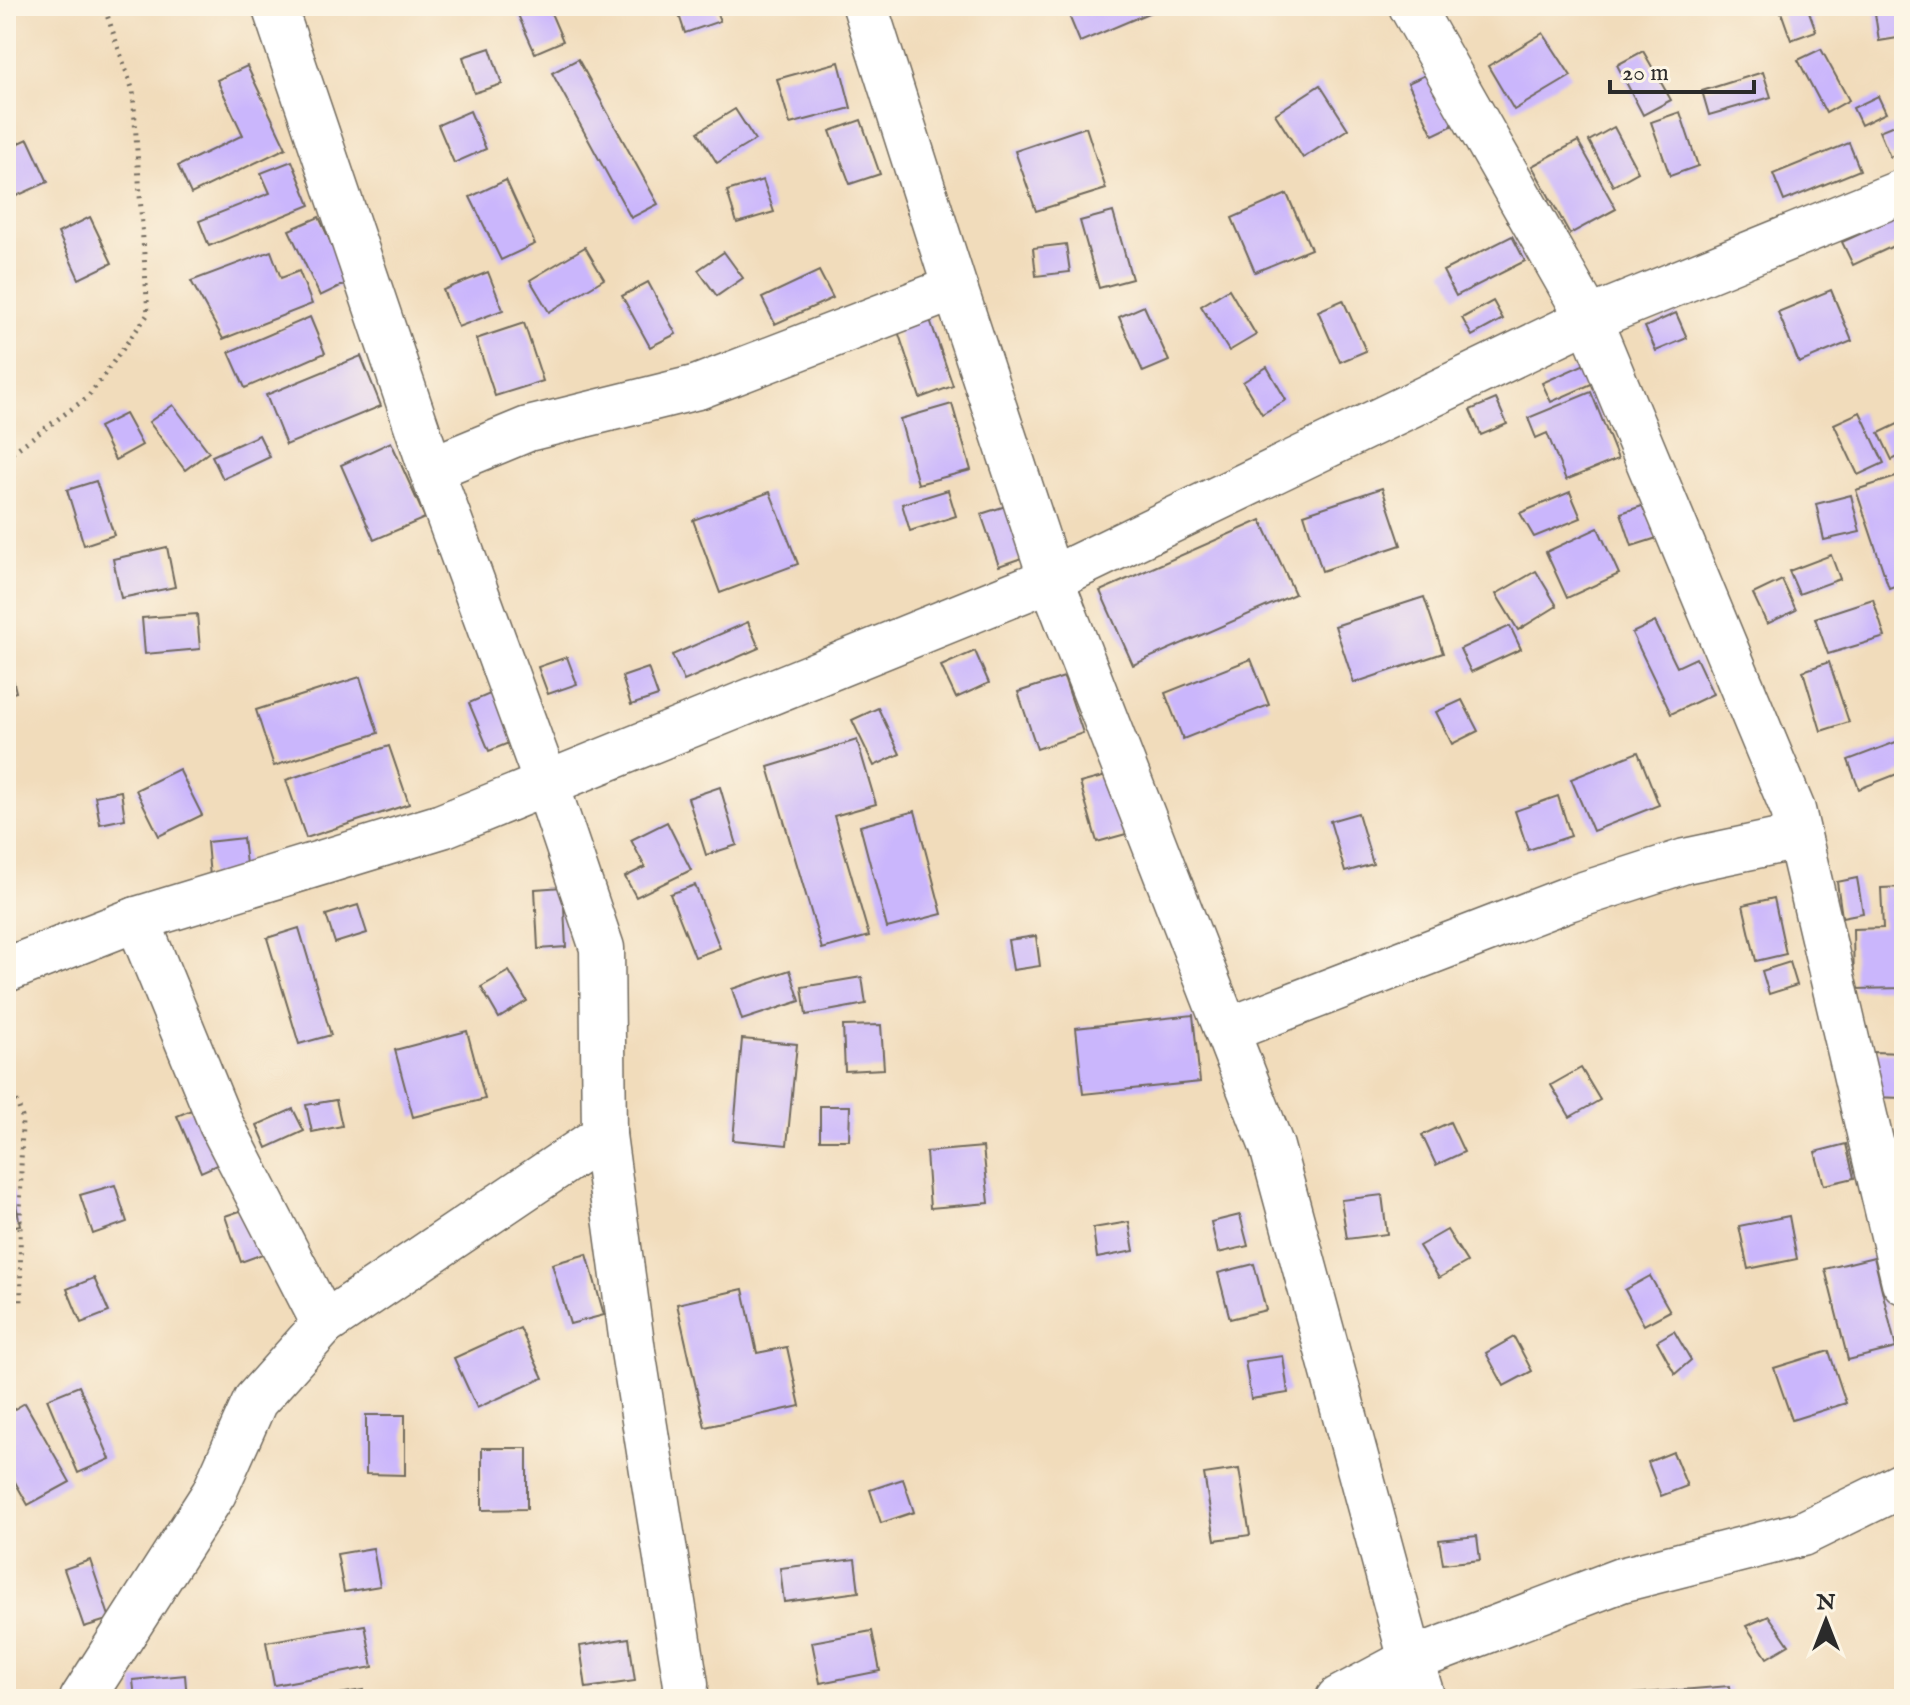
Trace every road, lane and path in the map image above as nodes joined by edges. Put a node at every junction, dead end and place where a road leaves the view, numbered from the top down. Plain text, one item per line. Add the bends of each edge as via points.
1 (104, 6) edge
2 (274, 6) edge
3 (865, 6) edge
4 (1411, 6) edge
5 (1904, 191) edge
6 (955, 288) junction
7 (1589, 319) junction
8 (6, 457) edge
9 (431, 469) junction
10 (1051, 579) junction
11 (547, 785) junction
12 (1799, 837) junction
13 (137, 919) junction
14 (6, 970) edge
15 (1228, 1030) junction
16 (6, 1070) edge
17 (604, 1135) junction
18 (1904, 1282) edge
19 (6, 1309) edge
20 (324, 1324) junction
21 (1904, 1484) edge
22 (1417, 1680) edge
23 (82, 1699) edge
24 (685, 1699) edge
25 (1338, 1699) edge

1 - 8 path via 133,91 148,314 88,397
2 - 9 street
3 - 6 street
4 - 7 street
5 - 7 street
6 - 9 street via 698,387 528,429
6 - 10 street
7 - 10 street
7 - 12 street via 1793,810
9 - 11 street
10 - 11 street
10 - 15 street
11 - 13 street via 442,826
11 - 17 street via 602,948
12 - 15 street via 1685,861 1568,899
12 - 18 street
13 - 14 street
13 - 20 street via 221,1124
15 - 22 street via 1272,1147
16 - 19 path via 22,1117 21,1302
17 - 20 street
17 - 24 street
20 - 23 street via 255,1401 214,1493
21 - 22 street via 1802,1534 1621,1580
22 - 25 street

